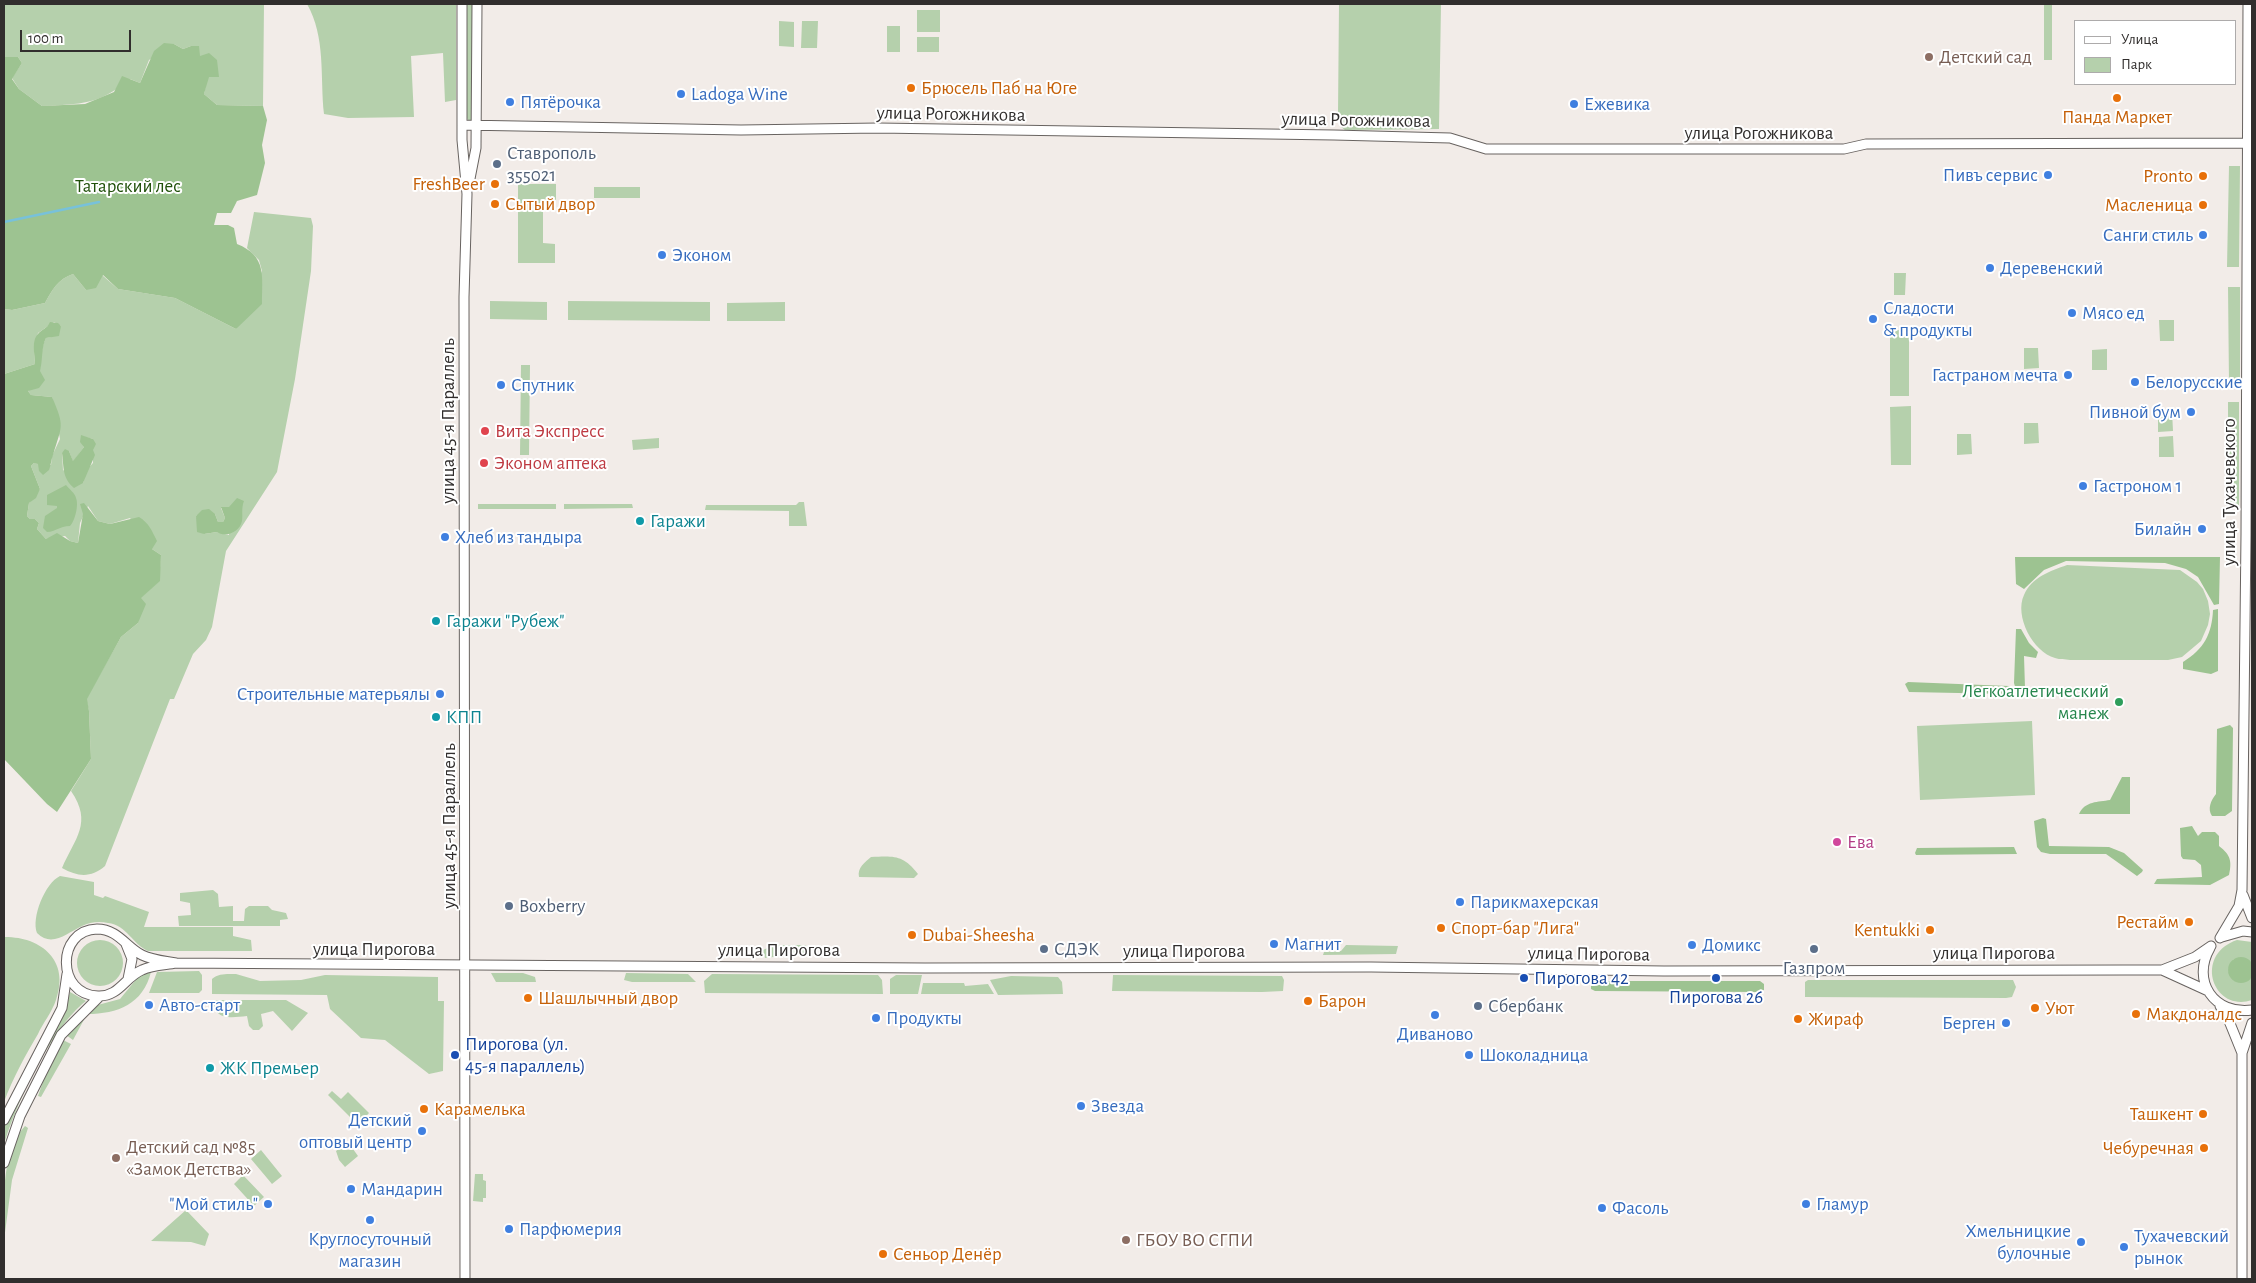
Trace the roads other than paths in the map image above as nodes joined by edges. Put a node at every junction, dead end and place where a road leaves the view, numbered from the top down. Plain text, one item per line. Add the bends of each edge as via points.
1 (462, 4) edge
2 (477, 4) edge
3 (2248, 4) edge
4 (476, 124) junction
5 (462, 125) junction
6 (2247, 143) junction
7 (467, 194) junction
8 (2242, 890) junction
9 (2252, 918) edge
10 (2252, 932) edge
11 (2220, 938) junction
12 (123, 940) junction
13 (2211, 946) junction
14 (176, 963) junction
15 (465, 965) junction
16 (2162, 970) junction
17 (67, 974) junction
18 (128, 979) junction
19 (2208, 990) junction
20 (100, 996) junction
21 (2217, 1002) junction
22 (2252, 1010) edge
23 (2252, 1022) edge
24 (2242, 1053) junction
25 (4, 1120) edge
26 (4, 1163) edge
27 (2242, 1242) junction
28 (2252, 1242) edge
29 (465, 1279) edge
30 (2242, 1279) edge

1 - 5 main road, улица 45-я Параллель
2 - 4 main road, улица 45-я Параллель
3 - 6 main road, улица Тухачевского
4 - 5 main road, улица Рогожникова
4 - 6 main road, улица Рогожникова via 741,130 878,128 1334,135 1450,138 1471,146 1495,149 1844,149 1866,144
4 - 7 main road, улица 45-я Параллель via 474,165
5 - 7 main road, улица 45-я Параллель
6 - 8 main road, улица Тухачевского
7 - 15 main road, улица 45-я Параллель via 464,296
8 - 9 main road, улица Тухачевского
8 - 11 main road, улица Тухачевского via 2239,906
10 - 11 main road via 2230,933
11 - 13 main road, улица Пирогова
12 - 14 main road, улица Пирогова via 143,956
12 - 17 main road, улица Пирогова via 106,930 87,931 78,936 65,959
12 - 18 main road via 132,959
13 - 16 main road, улица Пирогова
13 - 19 main road via 2203,966
14 - 15 main road, улица Пирогова
14 - 18 main road, улица Пирогова via 142,970
15 - 16 main road, улица Пирогова
15 - 29 main road, улица 45-я Параллель
16 - 19 main road, улица Пирогова
17 - 20 main road via 78,989 88,995
17 - 25 main road, улица Пирогова via 62,1008
18 - 20 main road, улица Пирогова via 116,992
19 - 21 main road
20 - 26 main road, улица Пирогова via 61,1035 20,1116
21 - 22 main road via 2227,1008
21 - 24 main road via 2227,1016
23 - 24 main road
24 - 27 main road
27 - 28 main road
27 - 30 main road

